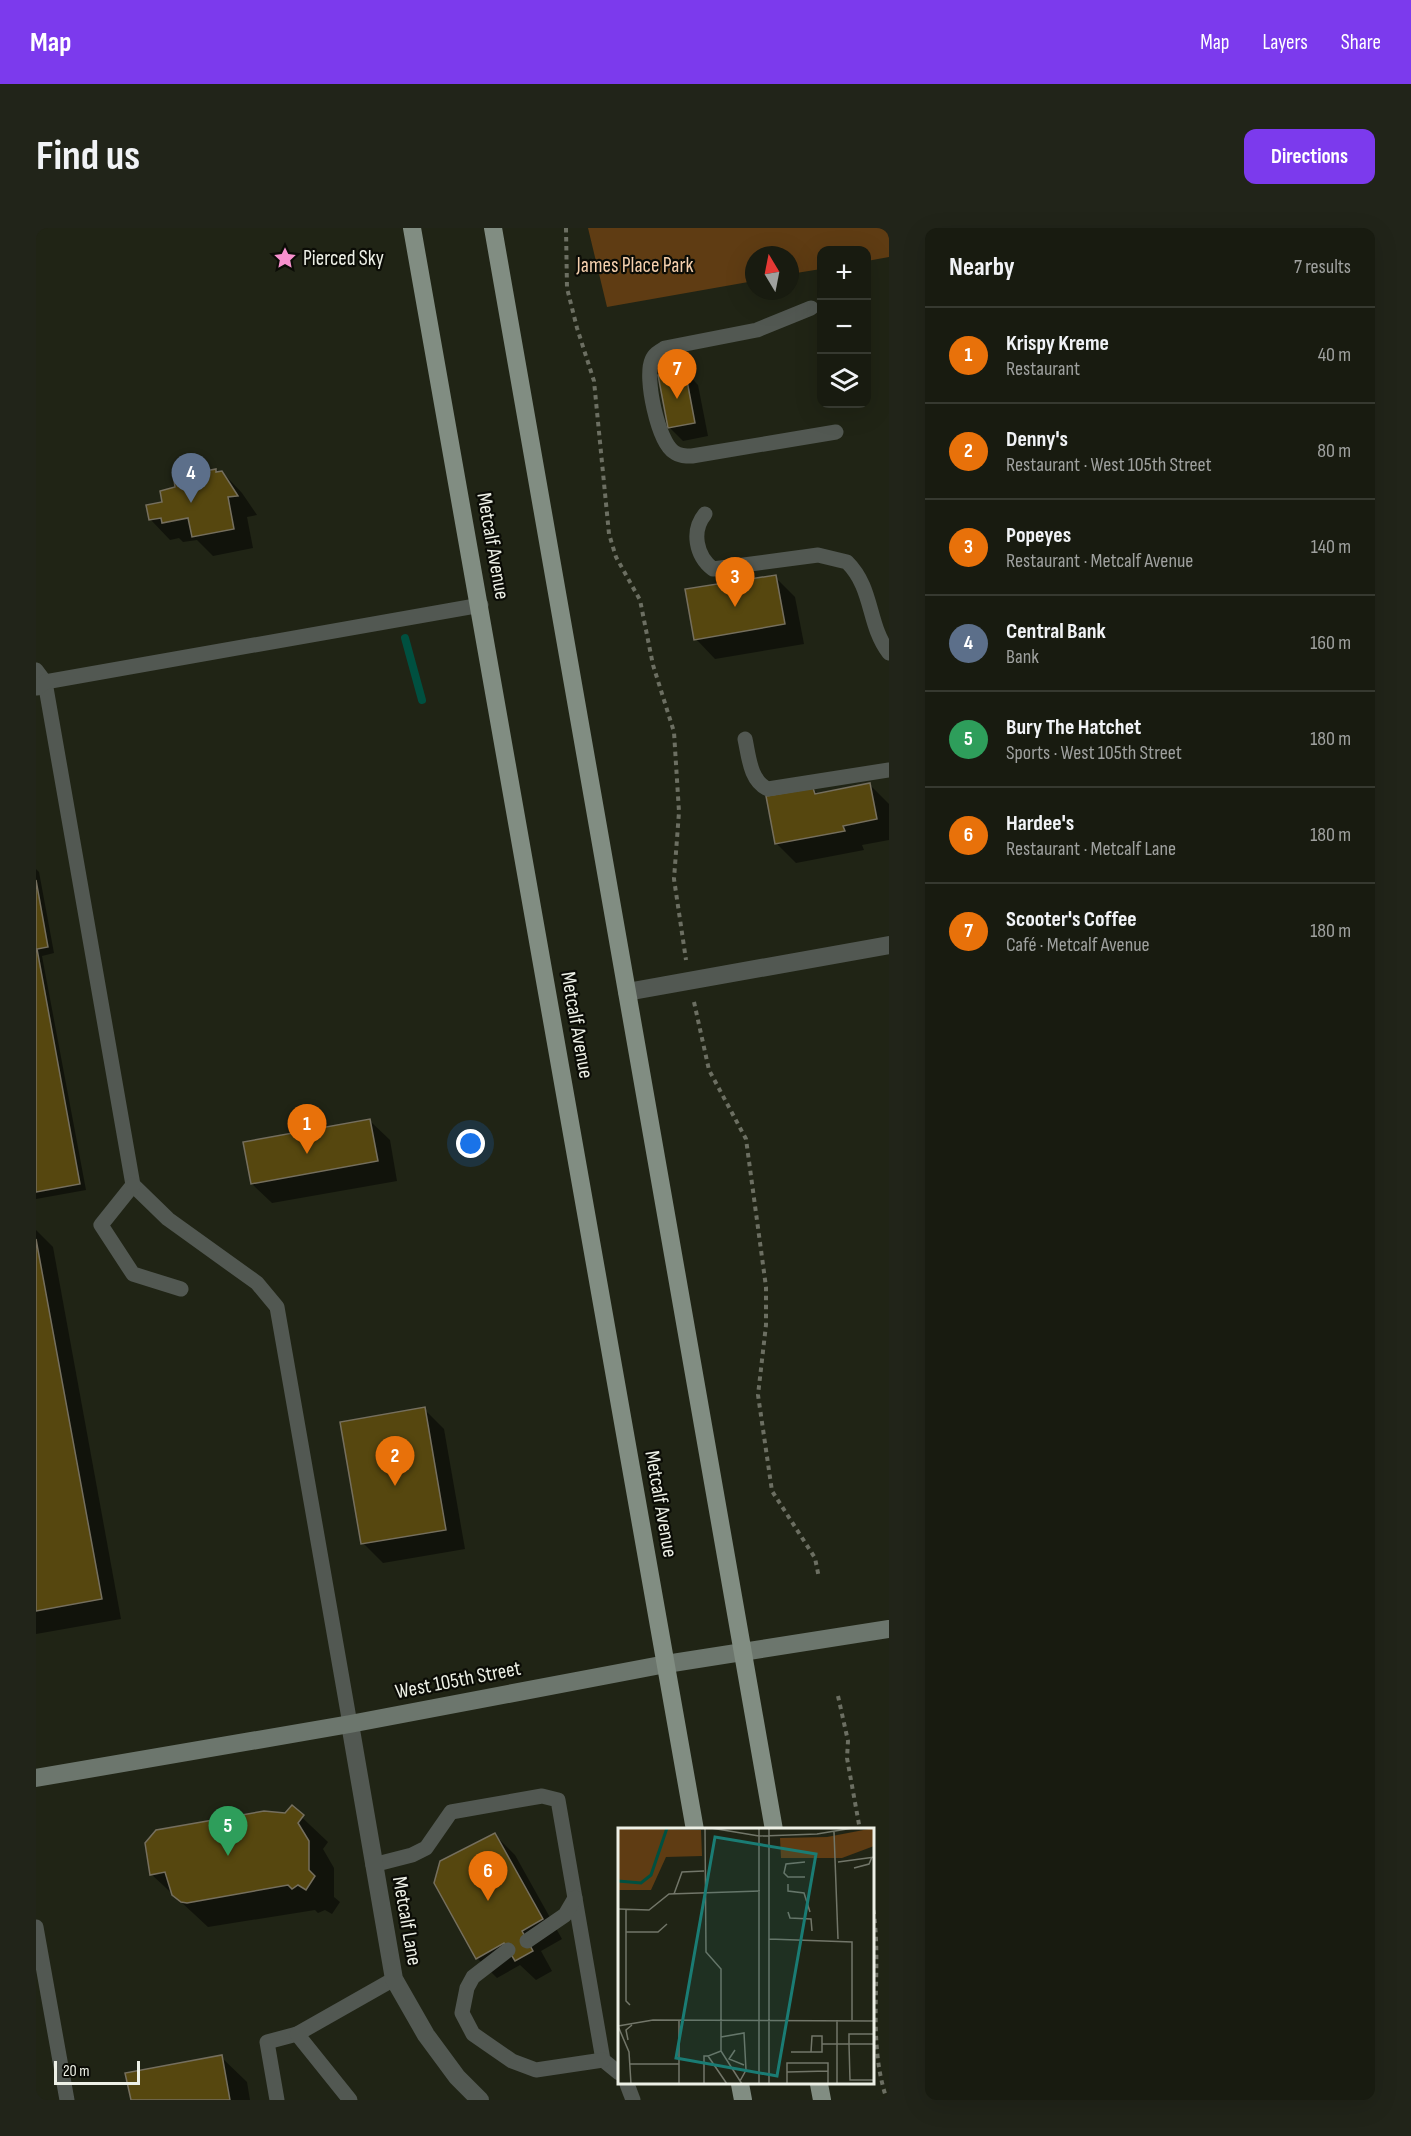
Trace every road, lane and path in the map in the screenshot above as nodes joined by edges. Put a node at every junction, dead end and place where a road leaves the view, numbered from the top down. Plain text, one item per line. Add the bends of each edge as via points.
1 (412, 228) edge
2 (493, 228) edge
3 (566, 228) edge
4 (811, 308) dead end
5 (836, 432) dead end
6 (705, 514) dead end
7 (481, 605) junction
8 (889, 653) edge
9 (39, 680) edge
10 (745, 739) dead end
11 (889, 771) edge
12 (889, 945) edge
13 (688, 979) junction
14 (627, 992) junction
15 (132, 1185) junction
16 (181, 1289) dead end
17 (819, 1578) dead end
18 (889, 1629) edge
19 (744, 1653) junction
20 (666, 1664) junction
21 (838, 1696) dead end
22 (350, 1724) junction
23 (36, 1778) edge
24 (695, 1828) edge
25 (774, 1828) edge
26 (860, 1828) edge
27 (374, 1865) junction
28 (575, 1898) junction
29 (874, 1916) edge
30 (36, 1927) edge
31 (527, 1941) dead end
32 (508, 1950) dead end
33 (394, 1979) junction
34 (297, 2034) junction
35 (603, 2060) junction
36 (618, 2072) edge
37 (627, 2085) edge
38 (740, 2085) edge
39 (819, 2085) edge
40 (67, 2100) edge
41 (277, 2100) edge
42 (350, 2100) edge
43 (480, 2100) edge
44 (633, 2100) edge
45 (743, 2100) edge
46 (822, 2100) edge
47 (887, 2100) edge

1 - 7 main road, Metcalf Avenue
2 - 14 main road
3 - 13 path via 567,288 594,381 609,534 616,558 640,600 653,665 674,732 679,812 674,879
4 - 5 lane via 757,330 656,353 649,371 659,427 662,441 672,452 692,456
6 - 8 lane via 696,525 696,535 704,563 713,569 818,555 846,562 867,593 879,640
7 - 9 lane
7 - 20 main road, Metcalf Avenue
9 - 15 lane
10 - 11 lane via 754,777 758,785 768,789
12 - 13 street
13 - 14 street
13 - 17 path via 710,1070 746,1139 766,1287 758,1395 772,1491 815,1558
14 - 19 main road
15 - 16 lane via 101,1225 133,1274
15 - 22 lane via 168,1219 257,1283 277,1307
18 - 19 street, West 105th Street
19 - 20 street, West 105th Street
19 - 25 main road
20 - 22 street, West 105th Street
20 - 24 main road, Metcalf Avenue
21 - 26 path
22 - 23 street, West 105th Street
22 - 27 street, Metcalf Lane
27 - 28 lane via 426,1848 451,1812 542,1796 558,1800
27 - 33 street, Metcalf Lane
28 - 31 lane via 565,1915
28 - 35 lane
29 - 47 path via 878,1976 876,2038 879,2076
30 - 40 lane
32 - 35 lane via 480,1970 467,1988 462,2013 473,2034 512,2061 536,2070
33 - 34 lane
33 - 43 street, Metcalf Lane via 426,2035
34 - 41 lane via 267,2042
34 - 42 lane
35 - 36 lane
37 - 44 lane
38 - 45 main road
39 - 46 main road

